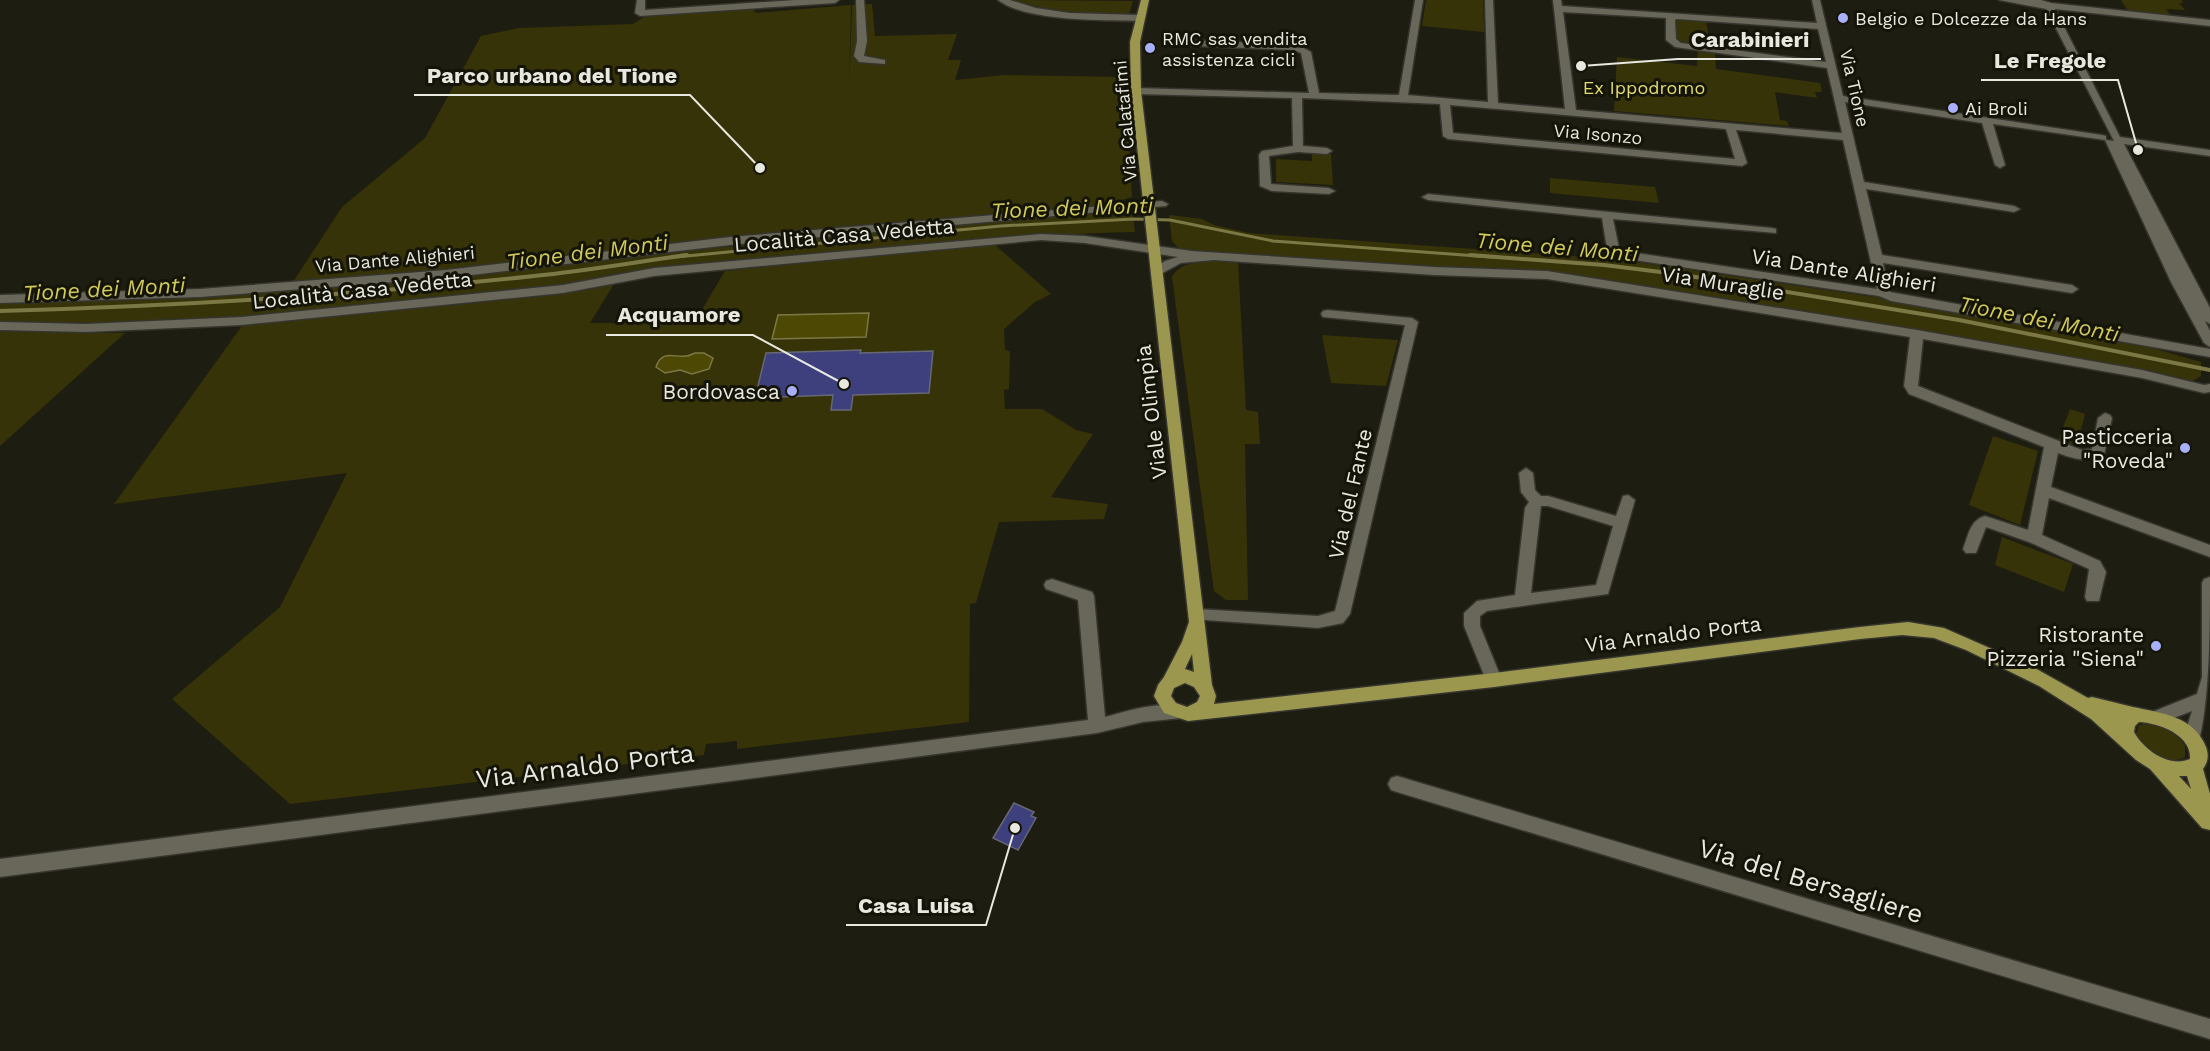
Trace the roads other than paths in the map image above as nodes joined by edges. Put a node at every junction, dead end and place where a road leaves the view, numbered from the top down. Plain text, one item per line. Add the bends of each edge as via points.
1 (641, 0) edge
2 (835, 0) edge
3 (860, 0) edge
4 (1002, 0) edge
5 (1145, 0) edge
6 (1419, 0) edge
7 (1489, 0) edge
8 (1816, 0) edge
9 (2003, 0) edge
10 (1558, 4) edge
11 (2042, 4) edge
12 (1672, 16) junction
13 (1140, 18) junction
14 (2210, 23) edge
15 (1821, 26) junction
16 (1176, 43) dead end
17 (882, 62) dead end
18 (1832, 66) junction
19 (1136, 91) junction
20 (1297, 94) junction
21 (1314, 95) junction
22 (1403, 98) junction
23 (1839, 98) junction
24 (1445, 102) junction
25 (1493, 106) junction
26 (1571, 113) junction
27 (1986, 120) junction
28 (1730, 127) junction
29 (1848, 137) junction
30 (2111, 139) junction
31 (1298, 149) junction
32 (1327, 151) dead end
33 (2210, 153) edge
34 (2000, 165) dead end
35 (1859, 185) junction
36 (1329, 191) dead end
37 (1428, 197) dead end
38 (1149, 204) junction
39 (1162, 204) dead end
40 (2014, 209) dead end
41 (1607, 215) junction
42 (1772, 231) dead end
43 (1155, 249) junction
44 (1214, 256) junction
45 (1876, 258) junction
46 (1157, 272) junction
47 (2072, 289) dead end
48 (1882, 293) junction
49 (0, 299) edge
50 (1327, 314) dead end
51 (2210, 320) edge
52 (0, 326) edge
53 (1917, 334) junction
54 (2210, 343) edge
55 (2210, 353) edge
56 (2210, 388) edge
57 (2105, 418) dead end
58 (2052, 445) junction
59 (1526, 473) dead end
60 (2043, 490) junction
61 (1628, 500) dead end
62 (1537, 501) junction
63 (1620, 523) junction
64 (2034, 538) junction
65 (1971, 549) dead end
66 (2210, 551) edge
67 (2210, 583) edge
68 (1052, 585) dead end
69 (2093, 597) dead end
70 (1522, 599) junction
71 (1197, 615) junction
72 (2209, 621) edge
73 (1494, 680) junction
74 (1167, 684) junction
75 (1206, 688) junction
76 (2203, 699) junction
77 (2078, 700) junction
78 (1259, 706) junction
79 (1185, 713) junction
80 (2136, 715) junction
81 (2158, 717) junction
82 (1103, 725) junction
83 (2192, 739) junction
84 (2129, 741) junction
85 (2201, 762) edge
86 (2155, 763) junction
87 (1397, 784) dead end
88 (2210, 824) edge
89 (0, 868) edge
90 (2210, 1029) edge

1 - 2 street via 640,13
3 - 17 street via 860,56 862,60
4 - 13 street via 1059,16
5 - 13 main road, Via Calatafimi
6 - 22 street
7 - 25 street
8 - 15 street, Via Tione
9 - 11 street
10 - 12 street
10 - 26 street
11 - 14 street
11 - 30 street
12 - 15 street
12 - 18 street via 1671,40 1678,45
13 - 19 main road, Via Calatafimi via 1135,42
15 - 18 street, Via Tione
16 - 21 street via 1296,46 1306,52
18 - 23 street, Via Tione
19 - 20 street, Via Isonzo
19 - 38 main road, Via Calatafimi
20 - 21 street, Via Isonzo
20 - 31 street
21 - 22 street, Via Isonzo
22 - 24 street, Via Isonzo
23 - 27 street
23 - 29 street, Via Tione
24 - 25 street, Via Isonzo
24 - 28 street, Via Isonzo via 1448,136 1742,163
25 - 26 street, Via Isonzo
26 - 28 street, Via Isonzo
27 - 30 street
27 - 34 street
28 - 29 street, Via Isonzo
29 - 35 street, Via Tione
30 - 33 street
30 - 51 street
30 - 54 street via 2172,272
31 - 32 street
31 - 36 street via 1264,155 1266,186
35 - 40 street
35 - 45 street, Via Tione
37 - 41 street, Via Dante Alighieri
38 - 39 street, Via Dante Alighieri
38 - 43 main road, Viale Olimpia
38 - 49 street, Via Dante Alighieri via 730,241 446,274 200,293
41 - 42 street, Via Dante Alighieri
41 - 48 street, Via Dante Alighieri via 1613,249 1620,254
43 - 44 street, Località Casa Vedetta
43 - 46 main road, Viale Olimpia
43 - 52 street, Località Casa Vedetta via 1075,237 1041,237 654,272 562,289 242,321 86,328
44 - 46 street, Via Muraglie via 1179,260
44 - 53 street, Via Muraglie via 1547,275
45 - 47 street
45 - 48 street, Via Tione
46 - 71 main road, Viale Olimpia
48 - 55 street, Via Dante Alighieri
50 - 71 street, Via del Fante via 1412,322 1342,614 1337,619 1318,622
53 - 56 street, Via Muraglie
53 - 58 street via 1911,386 1914,391
57 - 58 street via 2099,452 2094,456
58 - 60 street
59 - 62 street via 1528,492
60 - 64 street
60 - 66 street
61 - 63 street
62 - 63 street
62 - 70 street via 1532,508
63 - 70 street via 1602,590
64 - 65 street via 1985,521 1980,524
64 - 69 street via 2095,565 2098,572
67 - 72 street
68 - 82 street via 1086,596
70 - 73 street via 1483,605 1472,614 1472,626
71 - 74 main road, Viale Olimpia via 1190,642
71 - 75 main road, Viale Olimpia
72 - 76 street via 2210,677
73 - 77 main road, Via Arnaldo Porta via 1916,628 1974,647
73 - 78 main road, Via Arnaldo Porta
74 - 75 main road via 1185,676
74 - 79 main road via 1162,694 1166,705
74 - 82 street, Viale Olimpia via 1150,702
75 - 78 main road, Via Arnaldo Porta via 1216,700
75 - 79 main road via 1204,707
76 - 81 street
76 - 83 street
77 - 80 main road, Via Arnaldo Porta
77 - 84 main road, Via Arnaldo Porta
78 - 79 main road, Via Arnaldo Porta
79 - 82 street, Via Arnaldo Porta via 1143,715
80 - 81 main road, Via Arnaldo Porta
80 - 84 main road via 2128,718 2125,725
81 - 83 main road
82 - 89 street, Via Arnaldo Porta
83 - 85 main road
84 - 86 main road, Via Arnaldo Porta
85 - 86 main road via 2177,770
85 - 88 main road
86 - 88 main road, Via Arnaldo Porta
87 - 90 street, Via del Bersagliere

